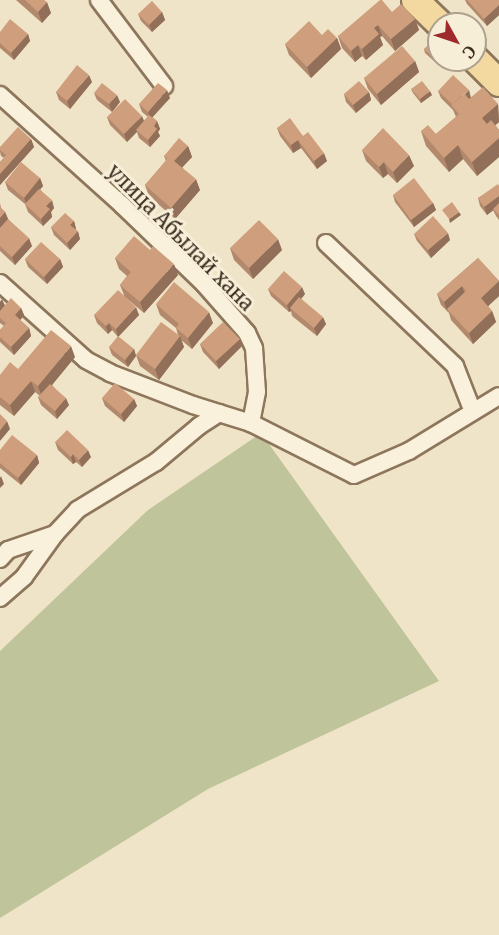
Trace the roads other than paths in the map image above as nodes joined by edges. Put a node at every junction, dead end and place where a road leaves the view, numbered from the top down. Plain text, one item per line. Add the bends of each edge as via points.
1 (99, 0) edge
2 (415, 0) edge
3 (428, 12) edge
4 (487, 71) edge
5 (499, 83) edge
6 (164, 86) edge
7 (0, 95) edge
8 (326, 243) dead end
9 (0, 284) edge
10 (496, 398) edge
11 (473, 412) junction
12 (219, 413) junction
13 (251, 423) junction
14 (55, 534) junction
15 (3, 551) edge
16 (0, 598) edge

1 - 6 street
2 - 3 main road
4 - 5 main road
7 - 13 street, улица Абылай хана via 130,212 204,284 247,333 254,348 257,392
8 - 11 street via 455,366
9 - 12 street via 86,360 110,374
10 - 11 street
11 - 13 street via 409,451 354,475
12 - 13 street
12 - 14 street via 156,462 77,510
14 - 15 street
14 - 16 street via 24,577

